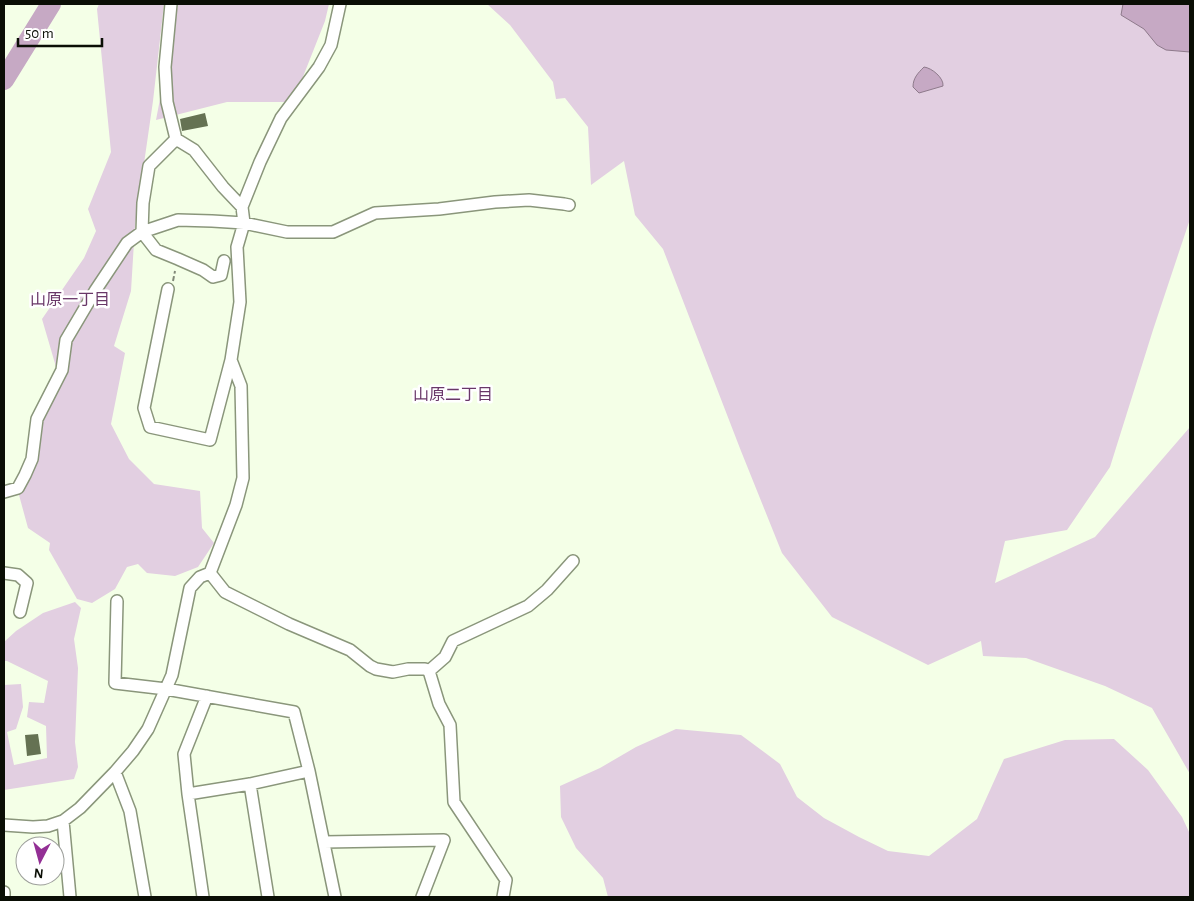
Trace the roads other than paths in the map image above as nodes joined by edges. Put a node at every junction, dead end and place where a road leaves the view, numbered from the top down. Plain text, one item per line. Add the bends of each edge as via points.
1 (171, 4) edge
2 (340, 4) edge
3 (176, 139) junction
4 (569, 205) dead end
5 (242, 207) junction
6 (244, 223) junction
7 (142, 232) junction
8 (224, 261) dead end
9 (168, 288) road end
10 (231, 360) junction
11 (4, 492) edge
12 (573, 561) dead end
13 (4, 573) edge
14 (210, 573) junction
15 (117, 601) dead end
16 (20, 612) dead end
17 (429, 671) junction
18 (166, 688) junction
19 (207, 696) junction
20 (309, 770) junction
21 (115, 772) junction
22 (250, 784) junction
23 (188, 794) junction
24 (63, 821) junction
25 (4, 825) edge
26 (324, 842) junction
27 (4, 892) edge
28 (4, 897) edge
29 (70, 897) edge
30 (145, 897) edge
31 (203, 897) edge
32 (268, 897) edge
33 (335, 897) edge
34 (422, 897) edge
35 (503, 897) edge

1 - 3 street via 165,67 167,102
2 - 5 street via 331,46 281,118
3 - 5 street via 194,150
3 - 7 street via 149,166
4 - 6 street via 529,200 375,214 333,232 287,232
5 - 6 street
6 - 7 street via 178,220
6 - 10 street via 237,247 240,302
7 - 8 street via 156,250 213,277 221,274
7 - 11 street via 127,243 66,340 62,370 37,419 32,459 18,488
9 - 10 street via 144,408 150,427 210,440
10 - 14 street via 241,386 243,478 236,506
12 - 17 street via 528,606 453,641 444,657
13 - 16 street via 18,576 27,584
14 - 17 street via 225,592 350,650 376,669
14 - 18 street via 200,577 190,588 172,675
15 - 18 street via 115,683
17 - 35 street via 450,726 454,802 506,880
18 - 19 street
18 - 21 street via 148,729
19 - 20 street via 294,712
19 - 23 street via 184,754
20 - 22 street
20 - 26 street
21 - 24 street
21 - 30 street via 130,811
22 - 23 street
22 - 32 street
23 - 31 street
24 - 25 street via 48,826
24 - 29 street
26 - 33 street
26 - 34 street via 444,840
27 - 28 street

